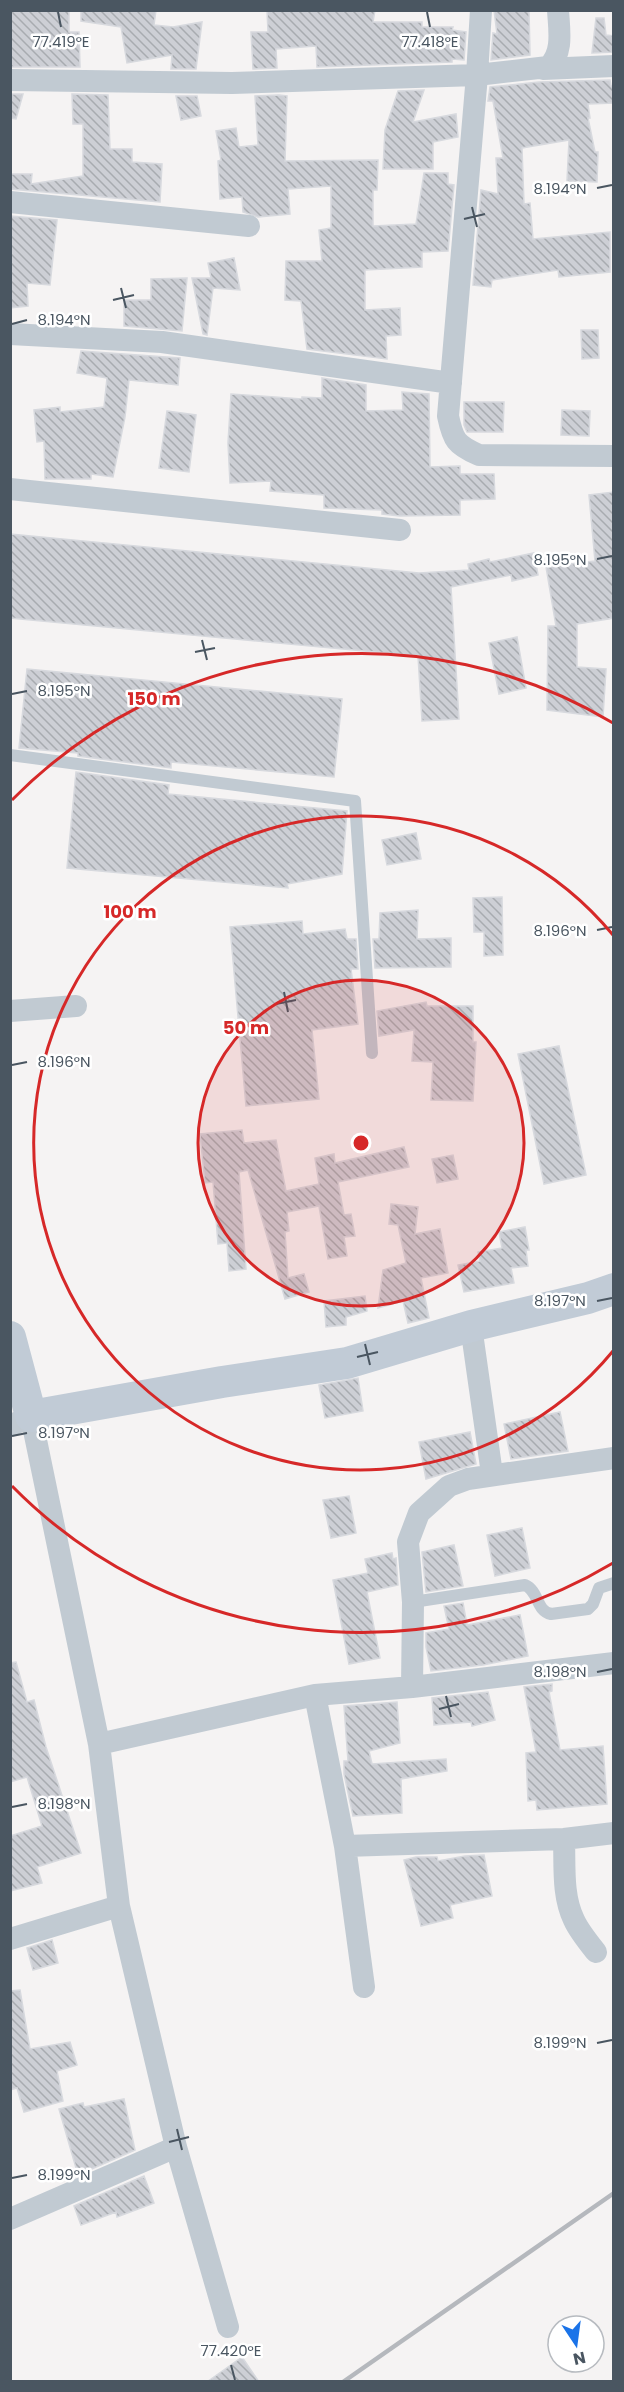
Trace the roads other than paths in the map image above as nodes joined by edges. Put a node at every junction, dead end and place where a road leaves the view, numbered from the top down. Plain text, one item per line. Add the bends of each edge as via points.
1 (481, 10) edge
2 (558, 10) edge
3 (614, 66) edge
4 (543, 69) junction
5 (477, 75) junction
6 (10, 80) edge
7 (10, 202) edge
8 (249, 226) dead end
9 (10, 334) edge
10 (451, 383) junction
11 (614, 456) edge
12 (10, 489) edge
13 (400, 530) dead end
14 (10, 755) edge
15 (76, 1006) dead end
16 (10, 1011) edge
17 (372, 1053) dead end
18 (614, 1289) edge
19 (471, 1326) junction
20 (10, 1336) edge
21 (21, 1421) edge
22 (614, 1458) edge
23 (492, 1474) junction
24 (614, 1583) edge
25 (413, 1602) junction
26 (614, 1663) edge
27 (412, 1687) junction
28 (315, 1695) junction
29 (99, 1744) junction
30 (614, 1833) edge
31 (564, 1839) junction
32 (345, 1846) junction
33 (119, 1906) junction
34 (10, 1939) edge
35 (596, 1952) dead end
36 (364, 1988) dead end
37 (176, 2147) junction
38 (10, 2219) edge
39 (228, 2326) dead end

1 - 5 street
2 - 4 street via 557,55
3 - 4 street
4 - 5 street
5 - 6 street via 232,83
5 - 10 street
7 - 8 street
9 - 10 street via 162,342
10 - 11 street via 448,416 452,436 461,447 478,455
12 - 13 street
14 - 17 lane via 355,801
15 - 16 street
18 - 19 street
19 - 21 street via 347,1363 222,1382
19 - 23 street
20 - 21 street
21 - 29 street
22 - 23 street
23 - 25 street via 449,1486 419,1513 408,1542
24 - 25 lane via 599,1588 588,1609 551,1614 545,1613 532,1589 525,1585
25 - 27 street
26 - 27 street
27 - 28 street
28 - 29 street
28 - 32 street
29 - 33 street
30 - 31 street
31 - 32 street
31 - 35 street via 565,1890 570,1910
32 - 36 street
33 - 34 street
33 - 37 street
37 - 38 street
37 - 39 street

